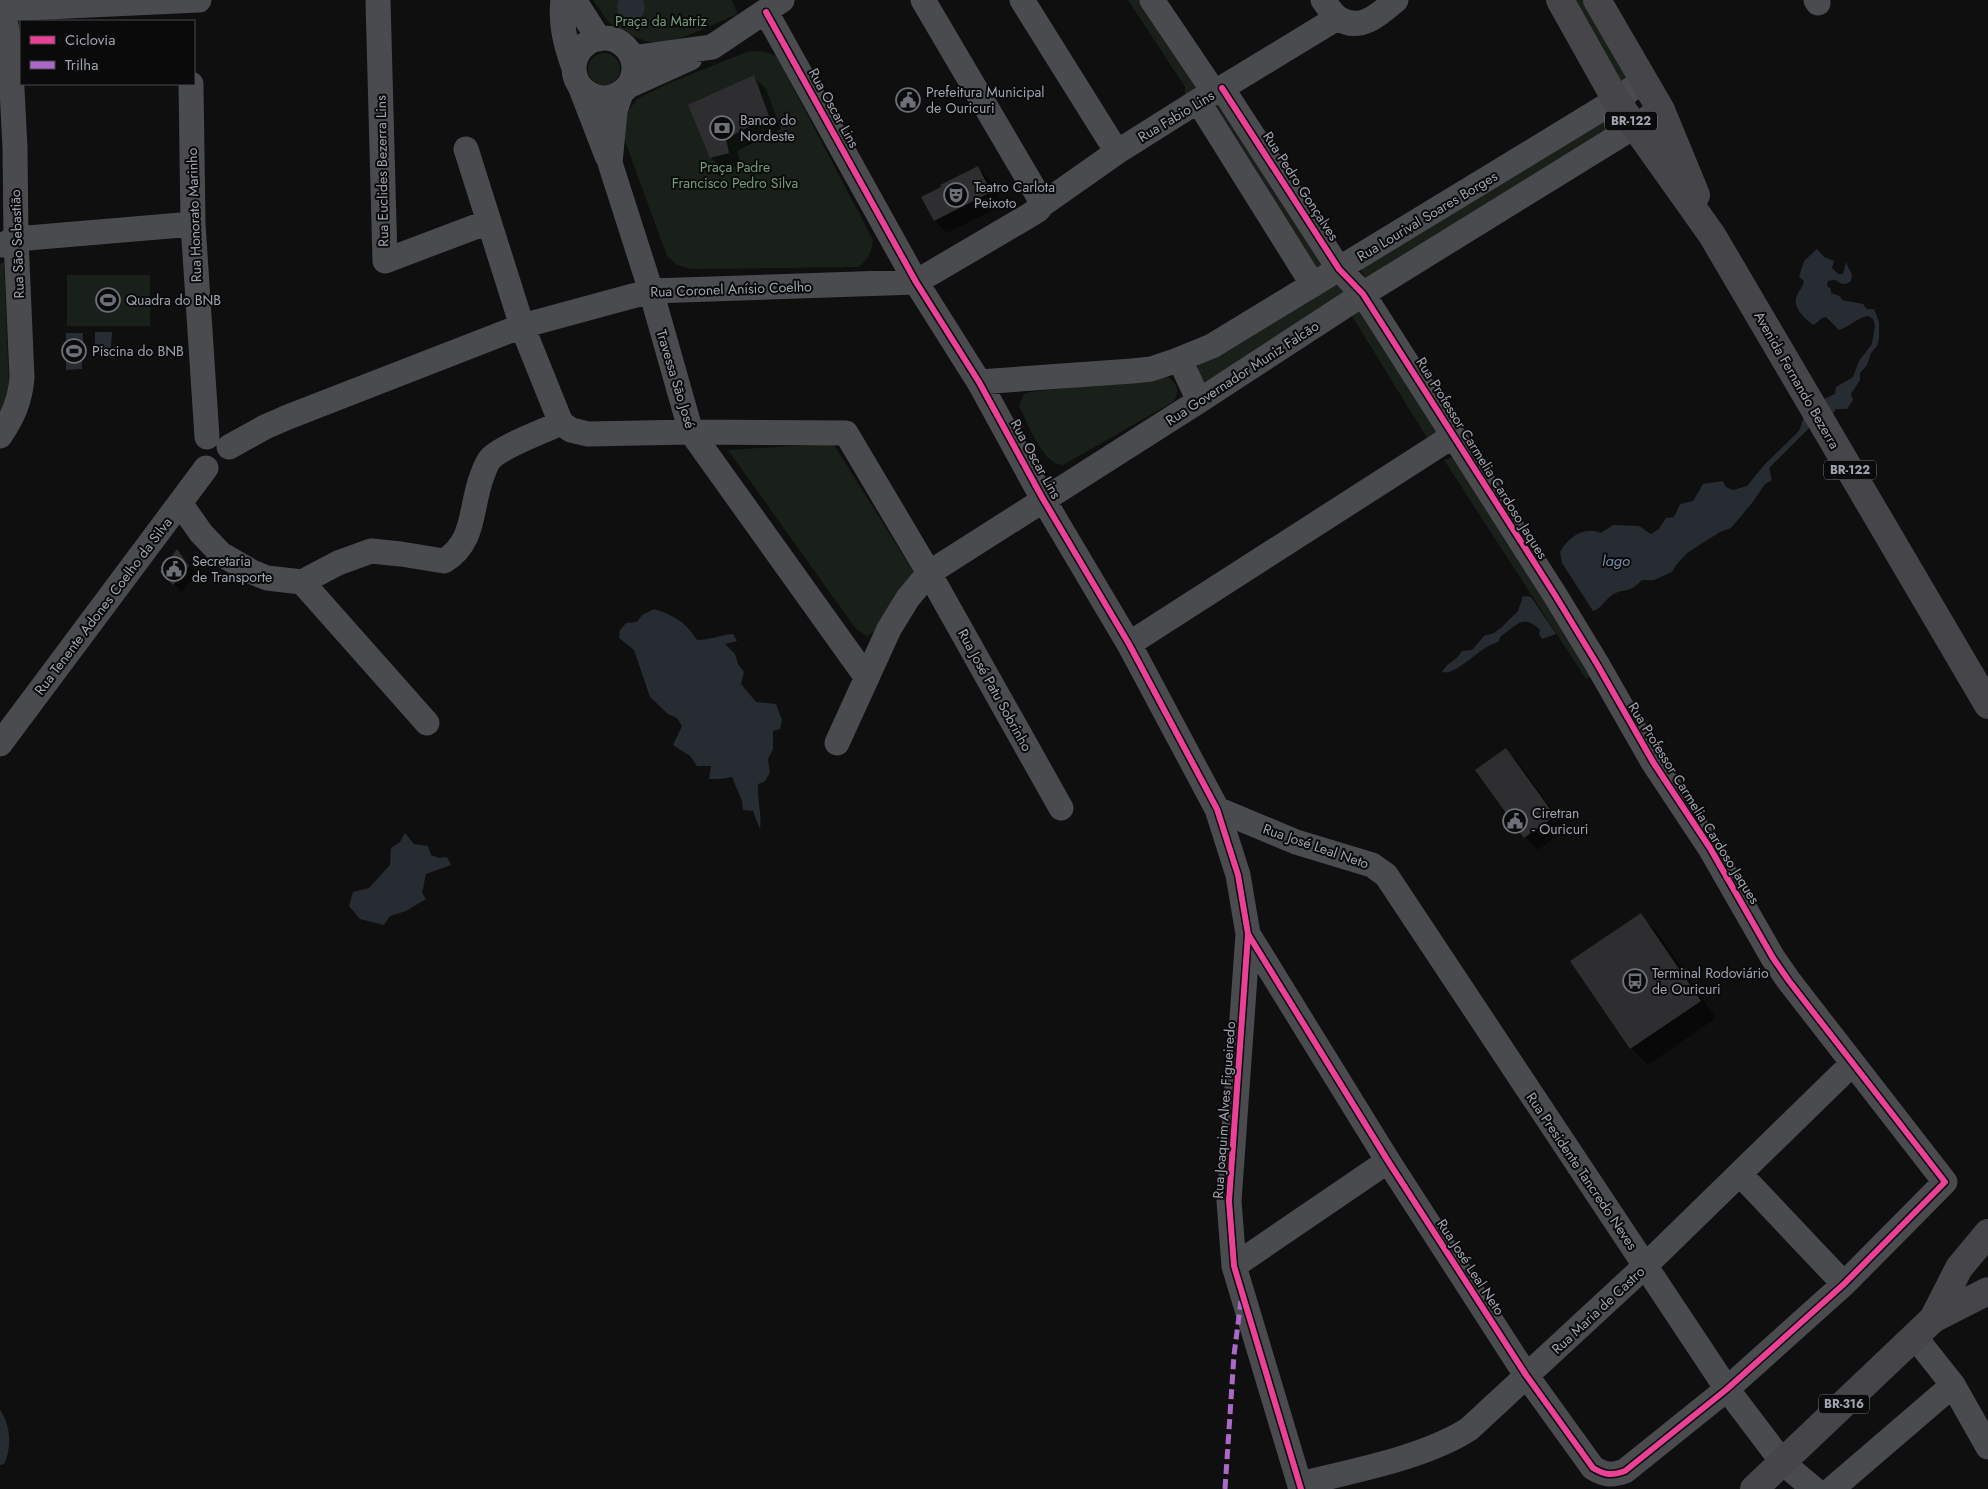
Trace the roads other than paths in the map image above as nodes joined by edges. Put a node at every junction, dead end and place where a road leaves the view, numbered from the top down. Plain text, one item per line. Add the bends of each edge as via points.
1 (190, 0) edge
2 (199, 0) edge
3 (378, 0) edge
4 (564, 0) edge
5 (574, 0) edge
6 (923, 0) edge
7 (1022, 0) edge
8 (1152, 0) edge
9 (1396, 0) edge
10 (1560, 0) edge
11 (1597, 0) edge
12 (8, 4) edge
13 (774, 6) edge
14 (1330, 9) edge
15 (190, 20) edge
16 (599, 38) junction
17 (712, 47) junction
18 (633, 58) junction
19 (577, 77) junction
20 (1644, 80) junction
21 (191, 85) edge
22 (625, 90) junction
23 (1211, 94) junction
24 (1616, 100) junction
25 (1661, 110) junction
26 (1635, 128) junction
27 (466, 149) dead end
28 (8, 150) edge
29 (1117, 152) junction
30 (610, 163) junction
31 (1507, 167) junction
32 (1522, 197) junction
33 (1043, 204) junction
34 (488, 222) junction
35 (193, 224) junction
36 (1712, 236) junction
37 (8, 243) edge
38 (1339, 269) junction
39 (916, 282) junction
40 (1313, 285) junction
41 (650, 291) junction
42 (1363, 294) junction
43 (522, 326) junction
44 (1180, 360) junction
45 (979, 382) junction
46 (1199, 402) junction
47 (560, 423) junction
48 (691, 432) junction
49 (0, 434) edge
50 (1453, 436) junction
51 (207, 437) junction
52 (229, 447) junction
53 (206, 468) junction
54 (1043, 499) junction
55 (180, 503) junction
56 (929, 573) junction
57 (302, 582) junction
58 (1129, 644) junction
59 (867, 678) junction
60 (1988, 705) edge
61 (427, 723) dead end
62 (837, 743) dead end
63 (0, 744) edge
64 (1061, 808) dead end
65 (1217, 809) junction
66 (1386, 875) joint
67 (1248, 934) junction
68 (1852, 1064) junction
69 (1388, 1161) junction
70 (1740, 1174) junction
71 (1988, 1233) edge
72 (1234, 1266) junction
73 (1645, 1266) junction
74 (1844, 1284) junction
75 (1988, 1291) edge
76 (1924, 1328) junction
77 (1526, 1375) junction
78 (1953, 1385) junction
79 (1727, 1389) junction
80 (1988, 1447) edge
81 (1783, 1463) junction
82 (1301, 1486) edge
83 (1754, 1489) edge
84 (1814, 1489) edge
85 (1832, 1489) edge

1 - 2 street
1 - 12 street
1 - 15 street
3 - 34 street, Rua Euclides Bezerra Lins via 385,261
4 - 19 street via 565,43
5 - 16 street
6 - 33 street
7 - 29 street
8 - 23 street, Rua Pedro Gonçalves
9 - 14 street via 1377,16 1357,24 1351,24
10 - 24 main road, Avenida Fernando Bezerra / BR-122
11 - 20 main road, Avenida Fernando Bezerra / BR-122
12 - 28 street, Rua São Sebastião
13 - 17 street
13 - 39 street, Rua Oscar Lins
14 - 23 street, Rua Fabio Lins
16 - 18 street via 620,42
16 - 19 street via 581,48 576,57
17 - 18 street
17 - 22 street
18 - 22 street via 634,68
19 - 22 street via 586,93 604,99
19 - 30 street
20 - 24 street, Rua Lourival Soares Borges
20 - 25 main road, Avenida Fernando Bezerra / BR-122
21 - 35 street, Rua Honorato Marinho
22 - 30 street, Travessa São José via 615,111
23 - 29 street, Rua Fabio Lins
23 - 38 street, Rua Pedro Gonçalves
23 - 40 street
24 - 26 main road, Avenida Fernando Bezerra / BR-122
24 - 31 street, Rua Lourival Soares Borges
25 - 26 street, Rua Governador Muniz Falcão
25 - 36 main road, Avenida Fernando Bezerra / BR-122
26 - 32 street, Rua Governador Muniz Falcão
26 - 36 main road, Avenida Fernando Bezerra / BR-122
27 - 34 street
28 - 37 street, Rua São Sebastião
29 - 33 street, Rua Fabio Lins
30 - 41 street, Travessa São José
31 - 32 street
31 - 38 street, Rua Lourival Soares Borges
32 - 42 street, Rua Governador Muniz Falcão
33 - 39 street via 1025,218
34 - 43 street
35 - 37 street
35 - 51 street, Rua Honorato Marinho
36 - 60 main road, Avenida Fernando Bezerra / BR-122
37 - 49 street, Rua São Sebastião via 22,378 16,409
38 - 40 street, Rua Lourival Soares Borges
38 - 42 street, Rua Pedro Gonçalves
39 - 41 street, Rua Coronel Anísio Coelho
39 - 45 street, Rua Oscar Lins
40 - 44 street, Rua Lourival Soares Borges via 1212,346
41 - 43 street, Rua Coronel Anísio Coelho
41 - 48 street, Travessa São José
42 - 46 street, Rua Governador Muniz Falcão
42 - 50 street, Rua Professor Carmelia Cardoso Jaques
43 - 47 street
43 - 52 street via 288,417
44 - 45 street, Rua Lourival Soares Borges via 1132,372
44 - 46 street
45 - 54 street, Rua Oscar Lins
46 - 54 street, Rua Governador Muniz Falcão
47 - 48 street via 588,434
47 - 57 street via 491,459 480,480 464,543 453,556 444,561 370,551
48 - 56 street, Rua José Patu Sobrinho via 846,433
48 - 59 street, Travessa São José
50 - 58 street
50 - 68 street, Rua Professor Carmelia Cardoso Jaques via 1597,664 1653,762 1710,848 1773,958
51 - 52 street via 223,438
51 - 53 street via 199,444 196,455
52 - 53 street via 226,463 217,469
53 - 55 street, Rua Tenente Adones Coelho da Silva
54 - 56 street, Rua Governador Muniz Falcão
54 - 58 street, Rua Oscar Lins
55 - 57 street via 209,542 237,564 267,578
55 - 63 street, Rua Tenente Adones Coelho da Silva
56 - 59 street, Rua Governador Muniz Falcão via 908,598 889,629
56 - 64 street, Rua José Patu Sobrinho
57 - 61 street
58 - 65 street, Rua Oscar Lins
59 - 62 street, Rua Governador Muniz Falcão
65 - 66 street, Rua José Leal Neto via 1296,842 1372,864
65 - 67 street, Rua Oscar Lins via 1238,875
66 - 73 street, Rua Presidente Tancredo Neves
67 - 69 street, Rua José Leal Neto
67 - 72 street, Rua Joaquim Alves Figueiredo via 1229,1201
68 - 70 street, Rua Maria de Castro
68 - 74 street, Rua Professor Carmelia Cardoso Jaques via 1945,1182
69 - 72 street
69 - 77 street, Rua José Leal Neto
70 - 73 street, Rua Maria de Castro
70 - 74 street
71 - 76 main road, BR-316 via 1960,1268
72 - 82 street, Rua Joaquim Alves Figueiredo
73 - 77 street, Rua Maria de Castro
73 - 79 street, Rua Presidente Tancredo Neves
74 - 79 street, Rua Professor Carmelia Cardoso Jaques
75 - 76 main road, BR-316
76 - 78 street
76 - 81 main road, BR-316
77 - 79 street, Rua José Leal Neto via 1593,1468 1613,1475 1625,1471
77 - 82 street, Rua Maria de Castro via 1461,1434 1429,1448
78 - 80 street
78 - 85 street
79 - 81 street, Rua Presidente Tancredo Neves
81 - 83 main road, BR-316
81 - 84 street, Rua Presidente Tancredo Neves

